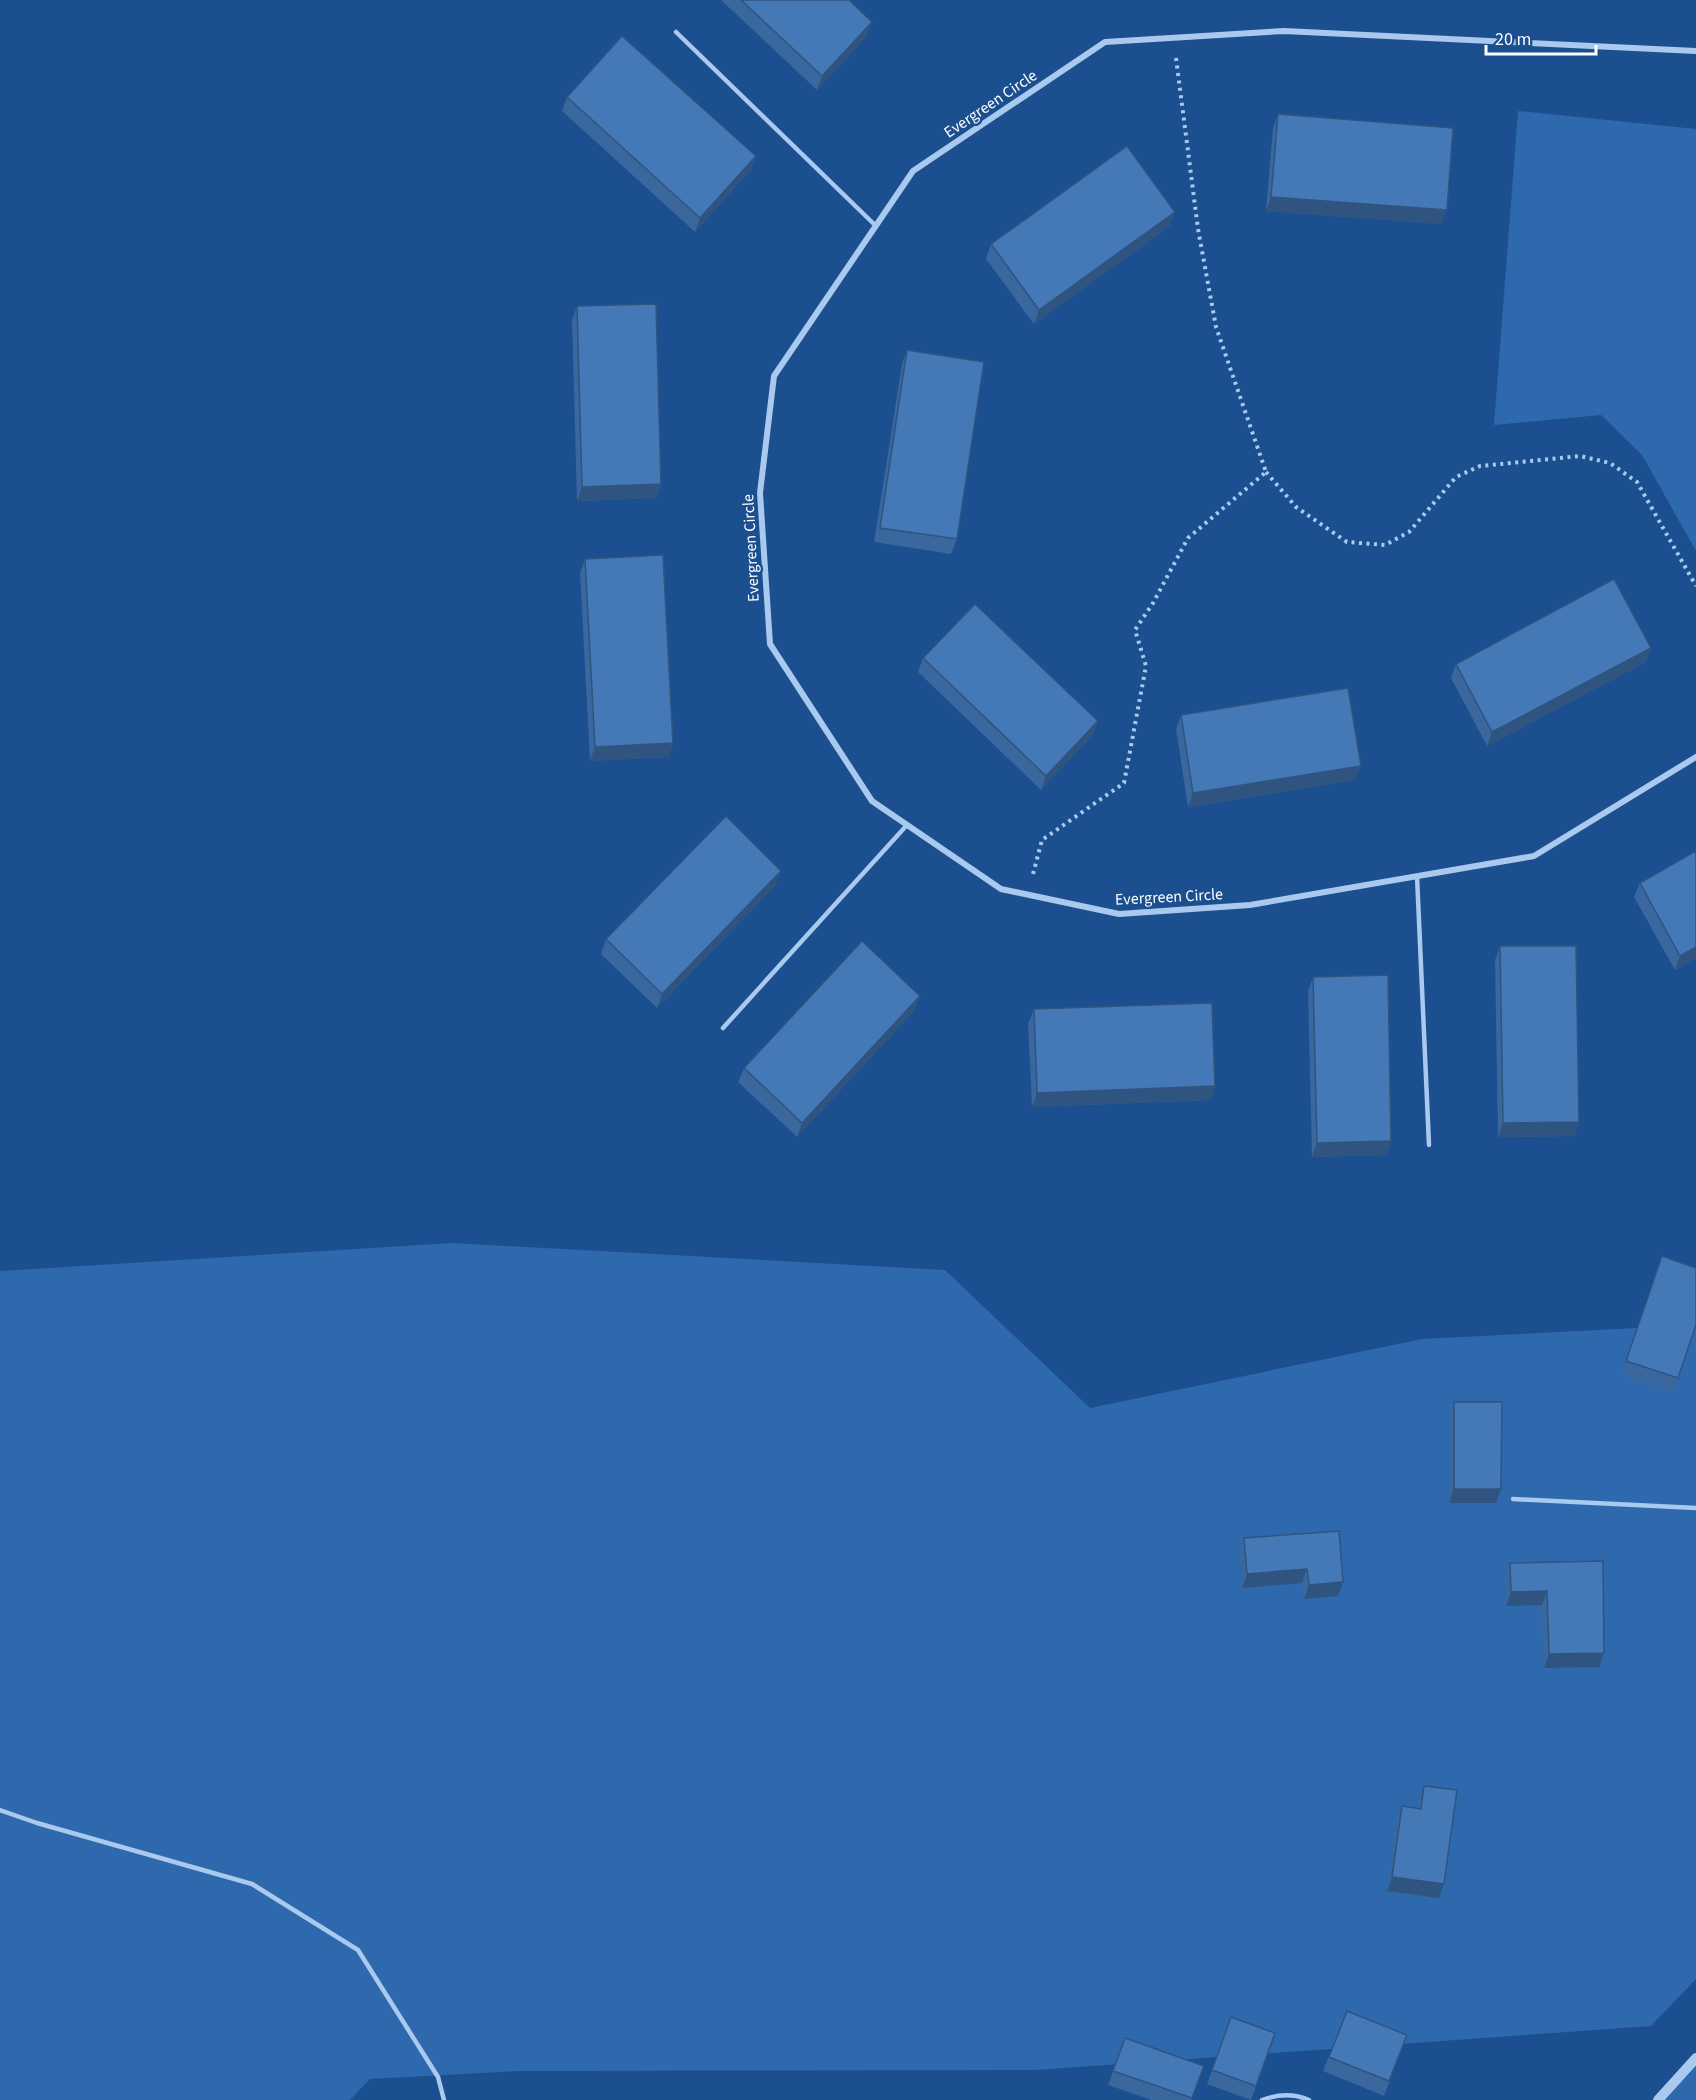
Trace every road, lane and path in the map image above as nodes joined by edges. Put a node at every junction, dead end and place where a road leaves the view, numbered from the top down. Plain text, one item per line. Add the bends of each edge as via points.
1 (676, 32) dead end
2 (1173, 38) junction
3 (1696, 51) edge
4 (876, 226) junction
5 (1266, 472) junction
6 (1696, 586) edge
7 (1696, 757) edge
8 (907, 825) junction
9 (1417, 876) junction
10 (1027, 895) junction
11 (723, 1028) dead end
12 (1429, 1145) dead end
13 (1514, 1499) dead end
14 (1696, 1508) edge
15 (0, 1810) edge
16 (1696, 2058) edge
17 (444, 2100) edge
18 (1262, 2100) edge
19 (1309, 2100) edge
20 (1658, 2100) edge

1 - 4 lane
2 - 3 street, Evergreen Circle via 1284,31
2 - 4 street, Evergreen Circle via 1105,42 913,171
2 - 5 path via 1198,229 1216,327
4 - 8 street, Evergreen Circle via 774,376 759,494 770,644 872,801
5 - 6 path via 1296,507 1347,542 1385,545 1409,532 1456,477 1480,466 1580,456 1610,463 1636,482
5 - 10 path via 1188,538 1135,630 1146,666 1124,783 1042,840
7 - 9 street, Evergreen Circle via 1534,856
8 - 10 street, Evergreen Circle via 1001,889
8 - 11 lane
9 - 10 street, Evergreen Circle via 1250,905 1119,914
9 - 12 lane
13 - 14 lane
15 - 17 lane via 252,1884 358,1950 438,2077
16 - 20 street
18 - 19 lane via 1276,2095

